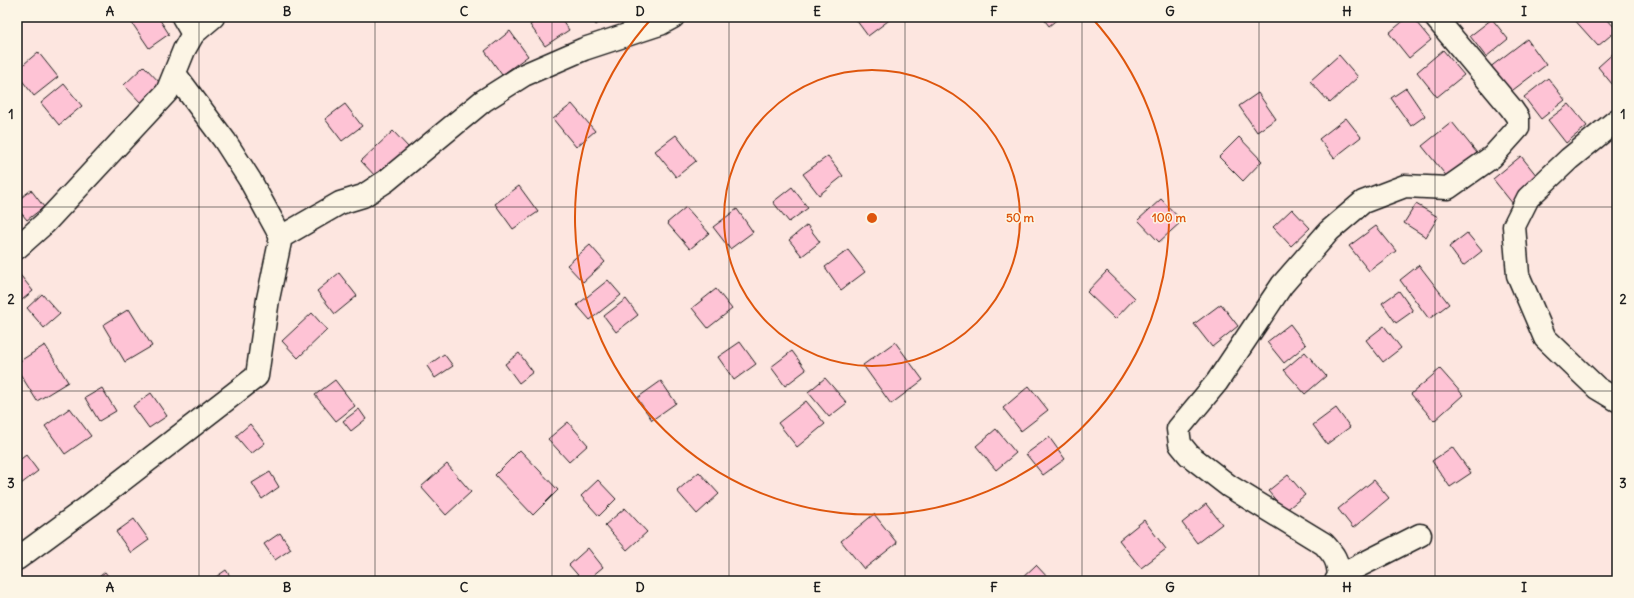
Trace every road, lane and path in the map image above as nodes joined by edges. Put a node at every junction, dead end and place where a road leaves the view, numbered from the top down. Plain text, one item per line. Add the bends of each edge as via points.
1 (213, 17) edge
2 (673, 17) edge
3 (1435, 17) edge
4 (188, 26) edge
5 (175, 74) junction
6 (1617, 120) edge
7 (281, 237) junction
8 (17, 248) edge
9 (1617, 400) edge
10 (1420, 535) dead end
11 (17, 559) edge
12 (1337, 578) edge

1 - 4 street
2 - 7 street via 584,49 524,75 483,101 386,181 363,196 340,203
3 - 12 street via 1511,108 1518,118 1518,128 1492,157 1448,188 1405,186 1364,202 1329,231 1282,285 1217,382 1178,429 1180,444 1189,455 1229,486 1324,544 1338,563
4 - 5 street via 184,50
5 - 7 street via 250,180
5 - 8 street via 167,92 45,223
6 - 9 street via 1569,159 1528,198 1514,226 1518,275 1545,338 1596,388
7 - 11 street via 268,299 257,376
10 - 12 street

